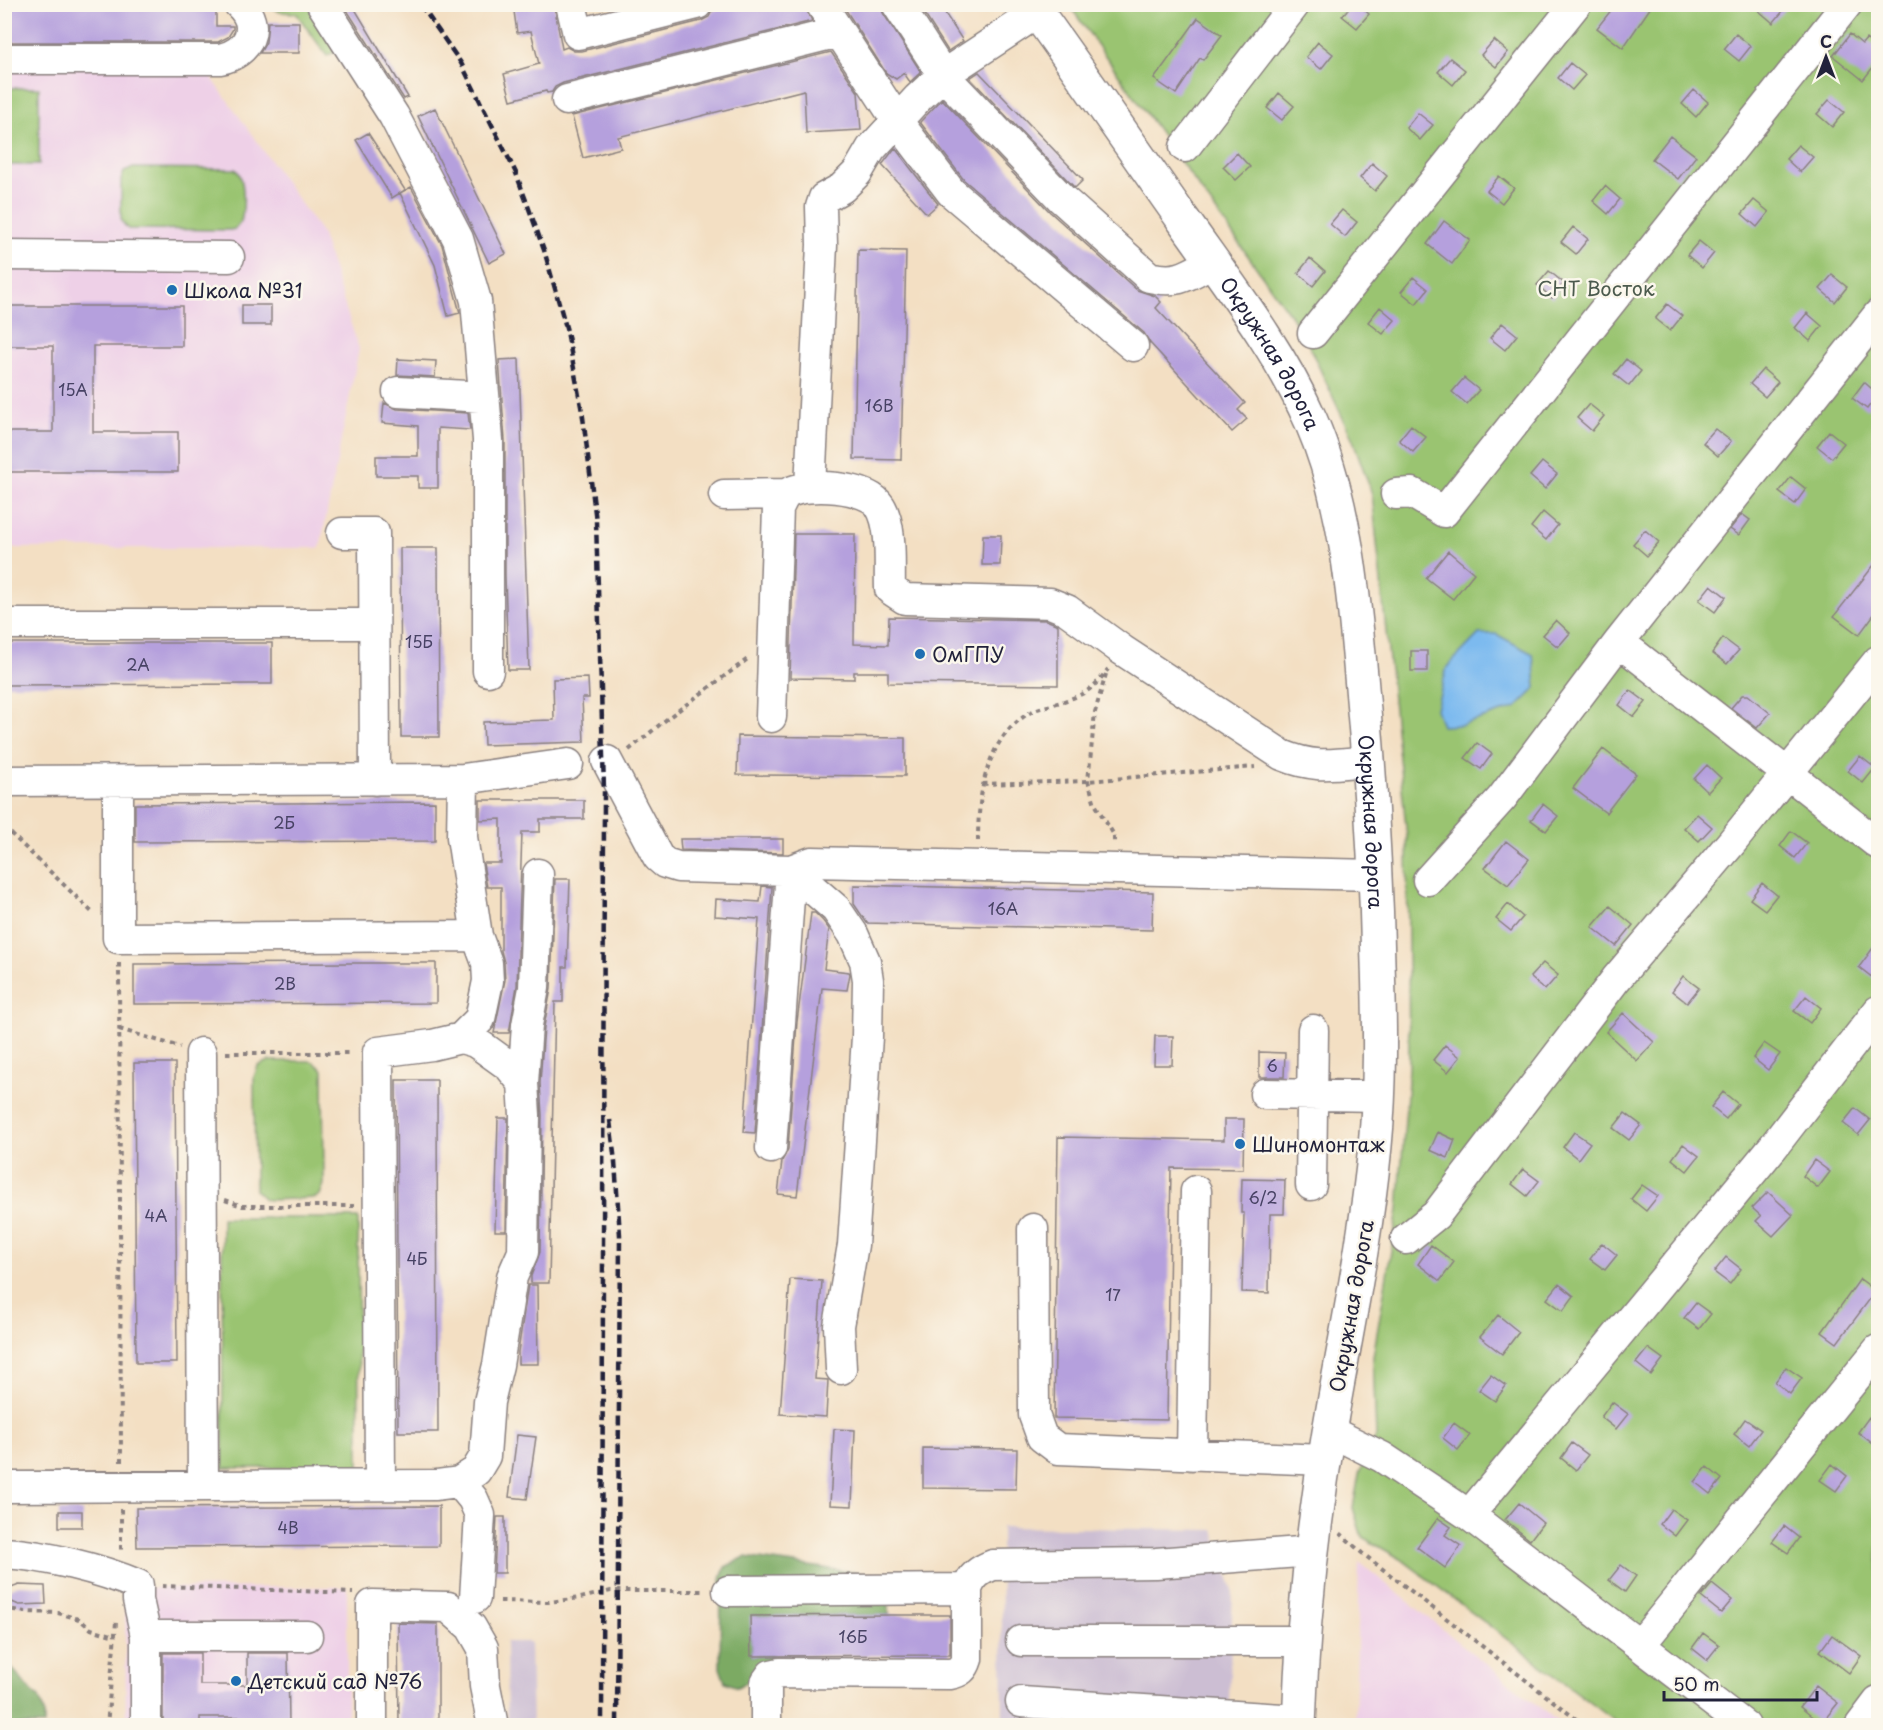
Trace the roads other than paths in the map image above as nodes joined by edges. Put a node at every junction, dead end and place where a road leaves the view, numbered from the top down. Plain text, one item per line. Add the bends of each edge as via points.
1 (239, 4) edge
2 (322, 4) edge
3 (571, 4) edge
4 (821, 4) edge
5 (897, 4) edge
6 (1295, 4) edge
7 (1576, 4) edge
8 (1847, 4) edge
9 (679, 7) edge
10 (1034, 9) edge
11 (839, 32) junction
12 (4, 59) edge
13 (943, 75) junction
14 (567, 100) dead end
15 (898, 122) junction
16 (1185, 147) dead end
17 (4, 255) edge
18 (229, 257) dead end
19 (1212, 262) junction
20 (1878, 315) edge
21 (1313, 333) dead end
22 (1133, 346) dead end
23 (398, 392) dead end
24 (484, 397) junction
25 (798, 490) junction
26 (1396, 494) dead end
27 (724, 495) dead end
28 (342, 533) dead end
29 (4, 624) edge
30 (374, 624) junction
31 (1619, 642) junction
32 (1878, 661) edge
33 (488, 671) dead end
34 (771, 717) dead end
35 (606, 761) road end
36 (1369, 761) junction
37 (568, 764) dead end
38 (1788, 773) junction
39 (463, 779) junction
40 (375, 780) junction
41 (4, 781) edge
42 (118, 781) junction
43 (1878, 844) edge
44 (791, 870) junction
45 (538, 874) dead end
46 (1376, 875) junction
47 (1428, 880) dead end
48 (477, 936) junction
49 (1878, 1011) edge
50 (1313, 1030) dead end
51 (475, 1035) junction
52 (201, 1053) road end
53 (523, 1083) junction
54 (1265, 1094) dead end
55 (1312, 1095) junction
56 (1378, 1096) junction
57 (771, 1148) dead end
58 (1311, 1185) dead end
59 (1196, 1191) dead end
60 (1033, 1229) dead end
61 (1406, 1239) dead end
62 (1878, 1350) edge
63 (841, 1369) dead end
64 (1327, 1445) junction
65 (1192, 1455) junction
66 (459, 1482) junction
67 (380, 1485) junction
68 (203, 1486) junction
69 (4, 1487) edge
70 (1469, 1515) junction
71 (1313, 1551) junction
72 (4, 1553) edge
73 (967, 1589) junction
74 (728, 1591) road end
75 (475, 1598) road end
76 (146, 1636) junction
77 (307, 1636) dead end
78 (1021, 1641) dead end
79 (1303, 1641) junction
80 (1640, 1644) junction
81 (1021, 1702) dead end
82 (1878, 1702) edge
83 (1249, 1721) edge
84 (1299, 1723) edge
85 (146, 1725) edge
86 (372, 1725) edge
87 (493, 1725) edge
88 (766, 1725) edge
89 (1745, 1725) edge
90 (1860, 1725) edge

1 - 12 lane via 249,16 249,40 232,57 220,60
2 - 24 lane via 394,116 458,239 476,301
3 - 9 lane via 578,34
4 - 11 lane
5 - 13 lane
6 - 16 lane
7 - 21 lane
8 - 26 lane via 1444,512 1413,493
10 - 13 lane
10 - 19 main road, Окружная дорога
11 - 14 lane
11 - 15 lane
13 - 15 lane
13 - 19 lane via 1062,199 1149,277 1166,281 1183,278
15 - 22 lane via 951,192
15 - 25 lane via 871,149 857,173 824,198 821,207 822,244
17 - 18 lane
19 - 36 main road, Окружная дорога via 1252,318 1297,393 1322,452 1336,497 1346,552
20 - 31 lane
23 - 24 lane
24 - 33 lane via 488,440
25 - 27 lane
25 - 34 lane via 778,508
25 - 36 lane via 835,488 866,494 879,504 887,520 890,589 905,599 1050,603 1067,610 1282,755 1318,765
28 - 30 lane via 374,533
29 - 30 lane
30 - 40 lane
31 - 38 lane
31 - 47 lane via 1502,798
32 - 38 lane
35 - 44 lane via 658,857 665,863 678,867
36 - 46 main road, Окружная дорога
37 - 39 lane
38 - 43 lane
38 - 61 lane via 1616,980 1436,1215
39 - 40 lane
39 - 48 lane via 462,837
40 - 42 lane
41 - 42 lane
42 - 48 lane via 118,938
44 - 46 lane via 812,862
44 - 57 lane
44 - 63 lane via 836,909 853,934 865,961 868,980 853,1245 839,1326
45 - 53 lane via 534,988
46 - 56 main road, Окружная дорога
48 - 51 lane via 487,963 488,981
49 - 70 lane via 1773,1146
50 - 55 lane
51 - 53 lane
51 - 67 lane via 378,1052
52 - 68 lane
53 - 66 lane via 523,1252 512,1276 489,1402 485,1456 476,1471
54 - 55 lane
55 - 56 lane
55 - 58 lane
56 - 64 main road, Окружная дорога via 1367,1210
59 - 65 lane
60 - 65 lane via 1034,1415 1042,1437 1058,1449
62 - 80 lane
64 - 65 lane
64 - 70 lane via 1382,1457
64 - 71 main road, Окружная дорога
66 - 67 lane
66 - 75 lane via 473,1498 480,1515
67 - 68 lane
68 - 69 lane
70 - 80 lane
71 - 73 lane via 1156,1563 993,1565 981,1570
71 - 79 main road, Окружная дорога
72 - 76 lane via 64,1563 130,1581
73 - 74 lane
73 - 88 lane via 967,1659 958,1672 771,1675 766,1682
76 - 77 lane
76 - 85 lane
78 - 79 lane
79 - 84 main road, Окружная дорога
80 - 89 lane
81 - 83 lane
82 - 90 lane
83 - 84 lane
86 - 87 lane via 372,1605 448,1607 471,1627 483,1648

